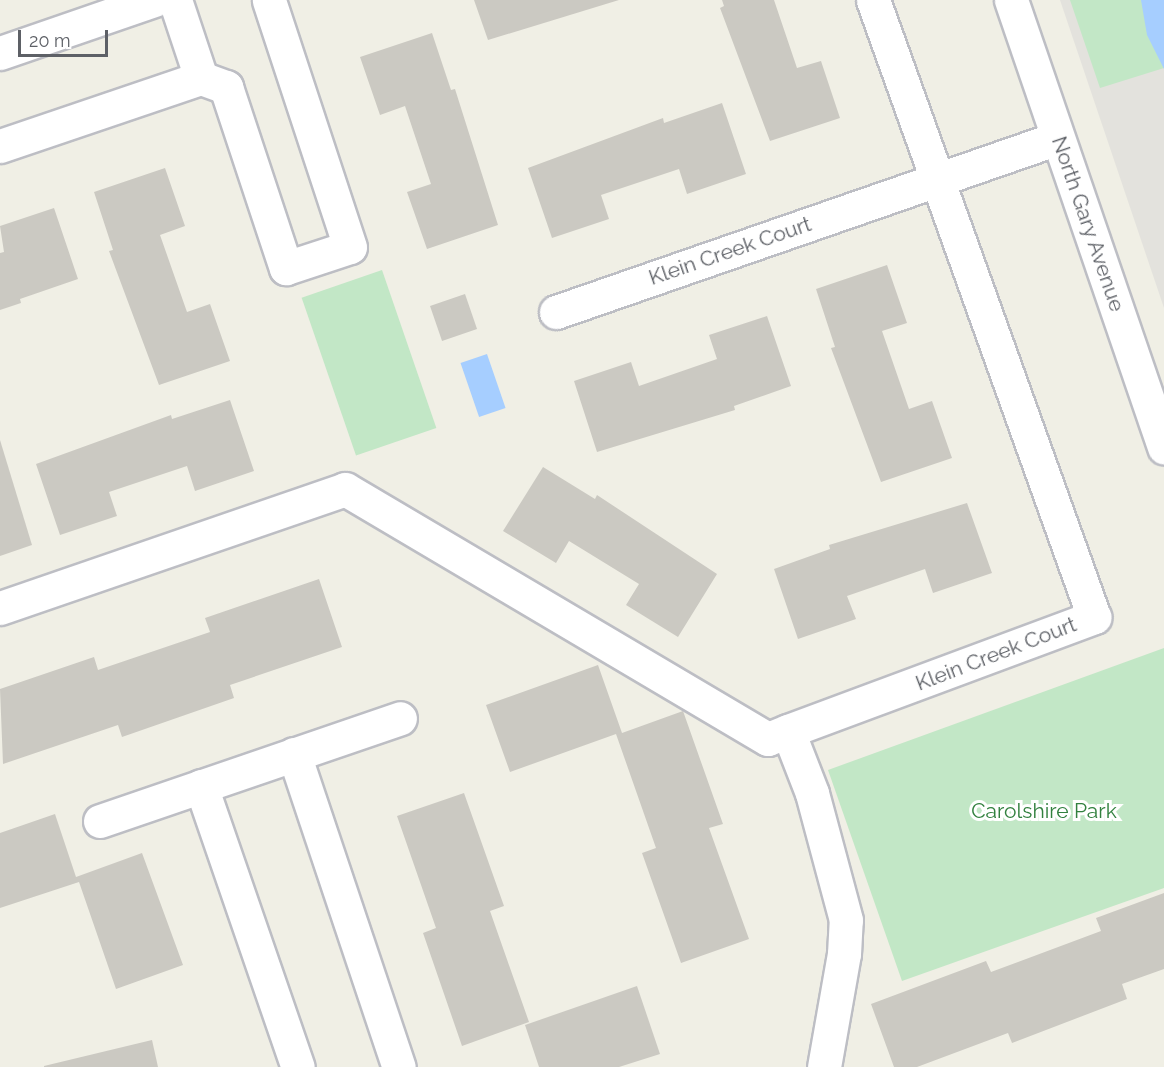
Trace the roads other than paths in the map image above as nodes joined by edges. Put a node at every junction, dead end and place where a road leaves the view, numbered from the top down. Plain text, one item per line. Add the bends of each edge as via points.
1 (154, 0) edge
2 (175, 0) edge
3 (269, 0) edge
4 (873, 0) edge
5 (1011, 0) edge
6 (0, 53) edge
7 (201, 78) junction
8 (1058, 138) junction
9 (0, 146) edge
10 (938, 179) junction
11 (556, 312) dead end
12 (1164, 448) edge
13 (0, 608) edge
14 (400, 718) dead end
15 (788, 731) junction
16 (294, 754) junction
17 (201, 786) junction
18 (100, 821) dead end
19 (298, 1067) edge
20 (399, 1067) edge
21 (824, 1067) edge

1 - 6 street
2 - 7 street
3 - 7 street via 350,247 286,267 226,87
4 - 10 street, Klein Creek Court
5 - 8 street, North Gary Avenue
7 - 9 street
8 - 10 street, Klein Creek Court
8 - 12 street, North Gary Avenue
10 - 11 street, Klein Creek Court
10 - 15 street, Klein Creek Court via 1094,617
13 - 15 street via 345,489 768,739
14 - 16 street
15 - 21 street via 812,793 846,920 844,954
16 - 17 street
16 - 20 street
17 - 18 street
17 - 19 street

